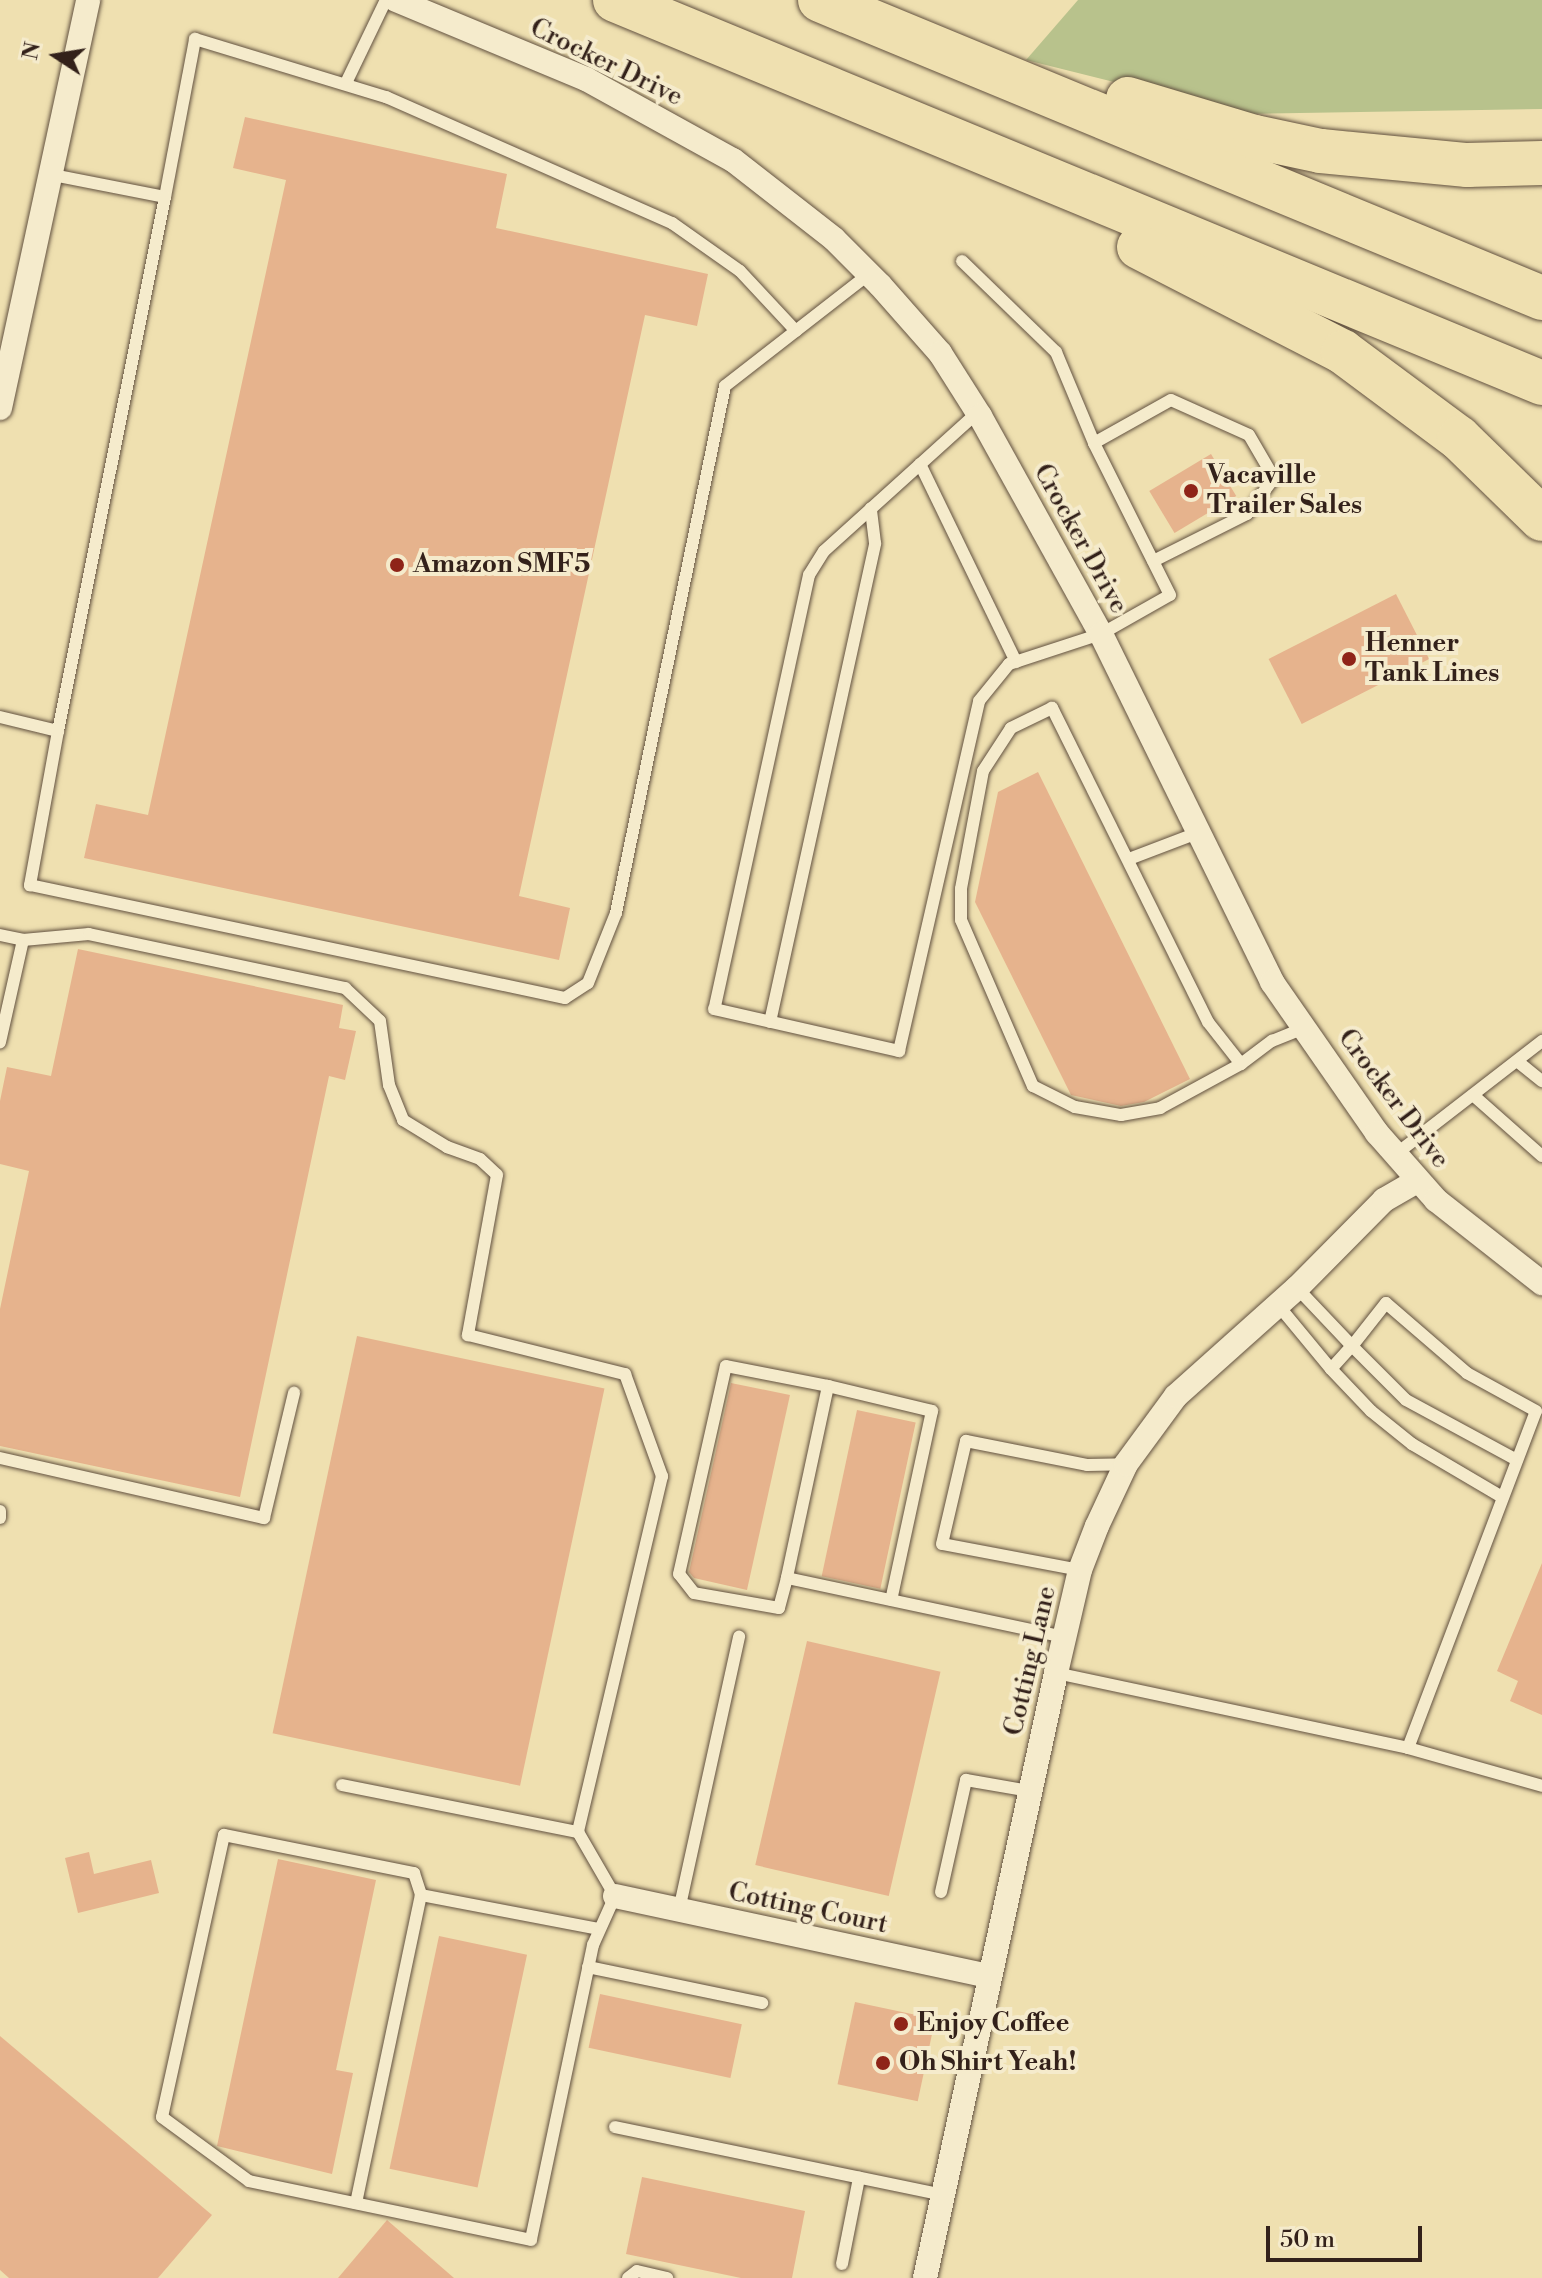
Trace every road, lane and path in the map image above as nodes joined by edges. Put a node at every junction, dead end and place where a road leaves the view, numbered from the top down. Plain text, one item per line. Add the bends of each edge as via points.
1 (88, 0) edge
2 (386, 0) edge
3 (396, 0) edge
4 (615, 0) edge
5 (820, 0) edge
6 (834, 0) edge
7 (346, 83) junction
8 (1542, 163) edge
9 (1009, 166) junction
10 (53, 175) junction
11 (165, 197) junction
12 (962, 261) dead end
13 (869, 274) junction
14 (1542, 298) edge
15 (796, 331) junction
16 (4, 375) edge
17 (1542, 383) edge
18 (0, 408) edge
19 (978, 412) junction
20 (1094, 443) junction
21 (920, 464) junction
22 (871, 508) junction
23 (1542, 519) edge
24 (1153, 561) junction
25 (1101, 634) junction
26 (1016, 662) junction
27 (0, 717) edge
28 (58, 731) junction
29 (1197, 833) junction
30 (1129, 859) junction
31 (0, 935) edge
32 (23, 940) junction
33 (770, 1022) junction
34 (1305, 1028) junction
35 (1542, 1041) edge
36 (0, 1042) edge
37 (1517, 1061) junction
38 (1241, 1064) junction
39 (1542, 1081) edge
40 (1473, 1095) junction
41 (1396, 1154) junction
42 (1542, 1156) edge
43 (1418, 1180) junction
44 (1542, 1283) edge
45 (1297, 1288) junction
46 (1278, 1305) junction
47 (1352, 1346) junction
48 (1331, 1369) junction
49 (828, 1386) junction
50 (294, 1393) dead end
51 (0, 1458) edge
52 (1517, 1460) junction
53 (1126, 1464) junction
54 (1502, 1497) junction
55 (0, 1511) edge
56 (0, 1518) edge
57 (1080, 1570) junction
58 (787, 1578) junction
59 (891, 1600) junction
60 (739, 1637) dead end
61 (1065, 1637) junction
62 (1056, 1673) junction
63 (1408, 1748) junction
64 (342, 1785) dead end
65 (1542, 1786) edge
66 (1030, 1791) junction
67 (578, 1832) junction
68 (941, 1892) dead end
69 (421, 1895) junction
70 (615, 1896) junction
71 (679, 1910) junction
72 (599, 1929) junction
73 (588, 1967) junction
74 (989, 1976) junction
75 (762, 2003) dead end
76 (615, 2127) dead end
77 (859, 2178) junction
78 (943, 2195) junction
79 (356, 2203) junction
80 (842, 2264) dead end
81 (628, 2278) edge
82 (667, 2278) edge
83 (925, 2278) edge

1 - 10 street
2 - 7 lane
3 - 13 street, Crocker Drive via 586,79 733,160 788,200
4 - 9 highway
5 - 14 highway
6 - 8 highway via 1255,137 1387,160
7 - 11 lane via 195,39
7 - 15 lane via 556,168 672,223 740,271
9 - 17 highway
9 - 23 highway via 1071,213 1343,352 1459,438
10 - 11 lane
10 - 16 street
11 - 28 lane
12 - 20 lane via 1056,352
13 - 15 lane
13 - 19 street, Crocker Drive via 940,353
15 - 28 lane via 725,386 616,913 588,983 565,998 30,885
16 - 18 street
19 - 21 lane
19 - 25 street, Crocker Drive
20 - 24 lane
20 - 24 lane via 1171,400 1249,435 1274,478 1247,514
21 - 22 lane
21 - 26 lane
22 - 33 lane via 875,543
22 - 33 lane via 824,551 809,575 714,1009
24 - 25 lane via 1170,595
25 - 26 lane
25 - 29 street, Crocker Drive
26 - 33 lane via 979,701 899,1051
27 - 28 lane
29 - 30 lane
29 - 34 street, Crocker Drive via 1272,982
30 - 38 lane via 1208,1022
30 - 38 lane via 1052,708 1011,728 983,771 961,889 961,920 1033,1086 1075,1107 1121,1115 1160,1108
31 - 32 lane
32 - 36 lane
32 - 67 lane via 89,934 345,988 380,1021 389,1085 403,1120 447,1147 480,1159 497,1175 468,1335 625,1374 662,1476
34 - 38 lane via 1272,1041
34 - 41 street, Crocker Drive
35 - 37 lane
37 - 39 lane
37 - 40 lane
40 - 41 lane
40 - 42 lane
41 - 43 street, Crocker Drive
43 - 44 street, Crocker Drive
43 - 45 street, Cotting Lane via 1384,1200
45 - 46 street, Cotting Lane
45 - 47 lane
46 - 48 lane
46 - 53 street, Cotting Lane via 1176,1396
47 - 48 lane
47 - 52 lane via 1406,1400
47 - 52 lane via 1386,1303 1467,1373 1536,1411
48 - 54 lane via 1412,1444
49 - 58 lane
49 - 58 lane via 726,1366 679,1574 694,1593 779,1608
49 - 59 lane via 932,1411
50 - 51 lane via 264,1518
52 - 54 lane
53 - 57 street, Cotting Lane
53 - 57 lane via 1087,1465 966,1441 942,1544
54 - 63 lane
55 - 56 lane
57 - 61 street, Cotting Lane
58 - 59 lane
59 - 61 lane
60 - 71 lane
61 - 62 street, Cotting Lane
62 - 63 lane
62 - 66 street, Cotting Lane
63 - 65 lane
64 - 67 lane
66 - 68 lane via 966,1780
66 - 74 street, Cotting Lane
67 - 70 lane
69 - 72 lane
69 - 79 lane
69 - 79 lane via 414,1873 224,1835 162,2117 249,2181
70 - 71 street, Cotting Court
70 - 72 lane
71 - 74 street, Cotting Court
72 - 73 lane
73 - 75 lane
73 - 79 lane via 531,2240
74 - 78 street, Cotting Lane
76 - 77 lane
77 - 78 lane
77 - 80 lane
78 - 83 street, Cotting Lane
81 - 82 lane via 637,2271

